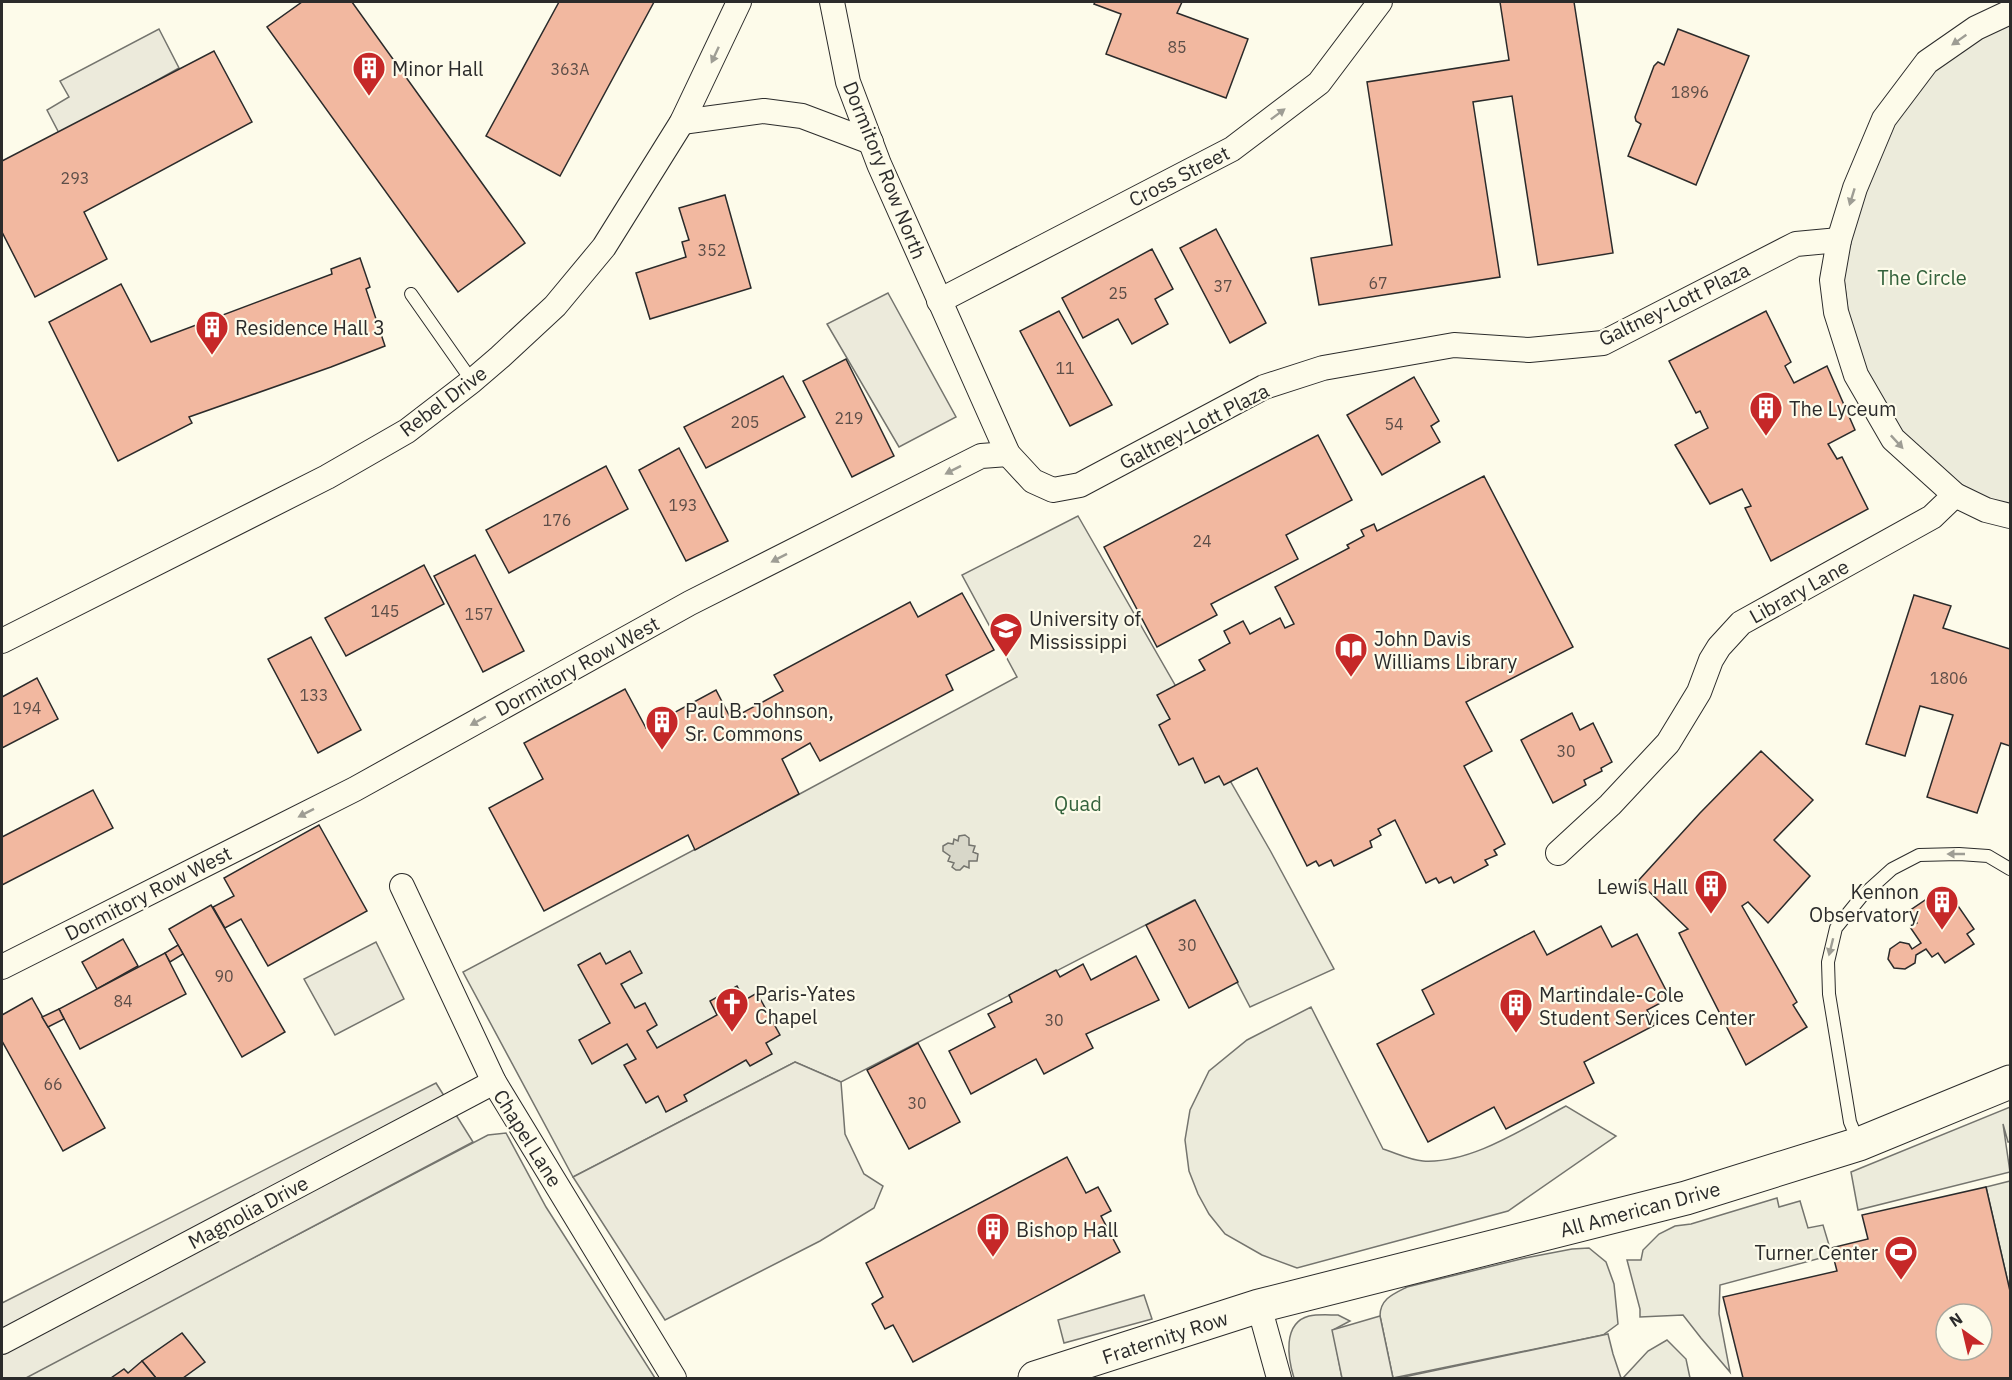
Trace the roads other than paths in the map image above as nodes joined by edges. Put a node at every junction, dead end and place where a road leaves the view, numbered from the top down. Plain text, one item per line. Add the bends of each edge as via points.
1 (739, 2) edge
2 (832, 2) edge
3 (1380, 2) edge
4 (2010, 12) edge
5 (682, 122) junction
6 (871, 142) junction
7 (1839, 240) junction
8 (411, 294) dead end
9 (939, 301) junction
10 (472, 381) junction
11 (1008, 454) junction
12 (1955, 495) junction
13 (2010, 516) edge
14 (2, 641) edge
15 (1558, 853) dead end
16 (2010, 869) edge
17 (402, 886) dead end
18 (2, 968) edge
19 (494, 1082) junction
20 (2010, 1082) edge
21 (1859, 1144) junction
22 (1259, 1306) junction
23 (2, 1342) edge
24 (674, 1378) edge
25 (1035, 1378) edge
26 (1279, 1378) edge

1 -> 5 street, Rebel Drive
2 - 6 street, Dormitory Row North via 848,82
9 -> 3 street, Cross Street via 1232,149 1319,83
4 -> 7 street via 1976,28 1928,62 1884,119 1855,188
5 - 6 street via 765,111 802,116
5 - 10 street, Rebel Drive via 604,247 555,306
6 - 9 street, Dormitory Row North
7 - 11 street, Galtney-Lott Plaza via 1796,244 1603,343 1529,350 1455,345 1323,368 1264,387 1080,485 1053,490 1033,482
7 -> 12 street via 1832,280 1836,312 1856,375 1893,439
8 - 10 lane
9 - 11 street
10 - 14 street, Rebel Drive via 407,430 327,477
11 -> 18 street, Dormitory Row West via 981,456 690,603 355,789
12 - 13 street
12 - 15 street, Library Lane via 1932,517 1741,623 1711,660 1699,692 1668,743
16 -> 21 lane via 1988,856 1920,855 1892,869 1836,928 1828,962 1829,994 1850,1122
17 - 19 street, Chapel Lane
19 - 23 street, Magnolia Drive
19 - 24 street, Chapel Lane
20 - 21 street, All American Drive
21 - 22 street, All American Drive via 1686,1198
22 - 25 street, Fraternity Row
22 - 26 street

